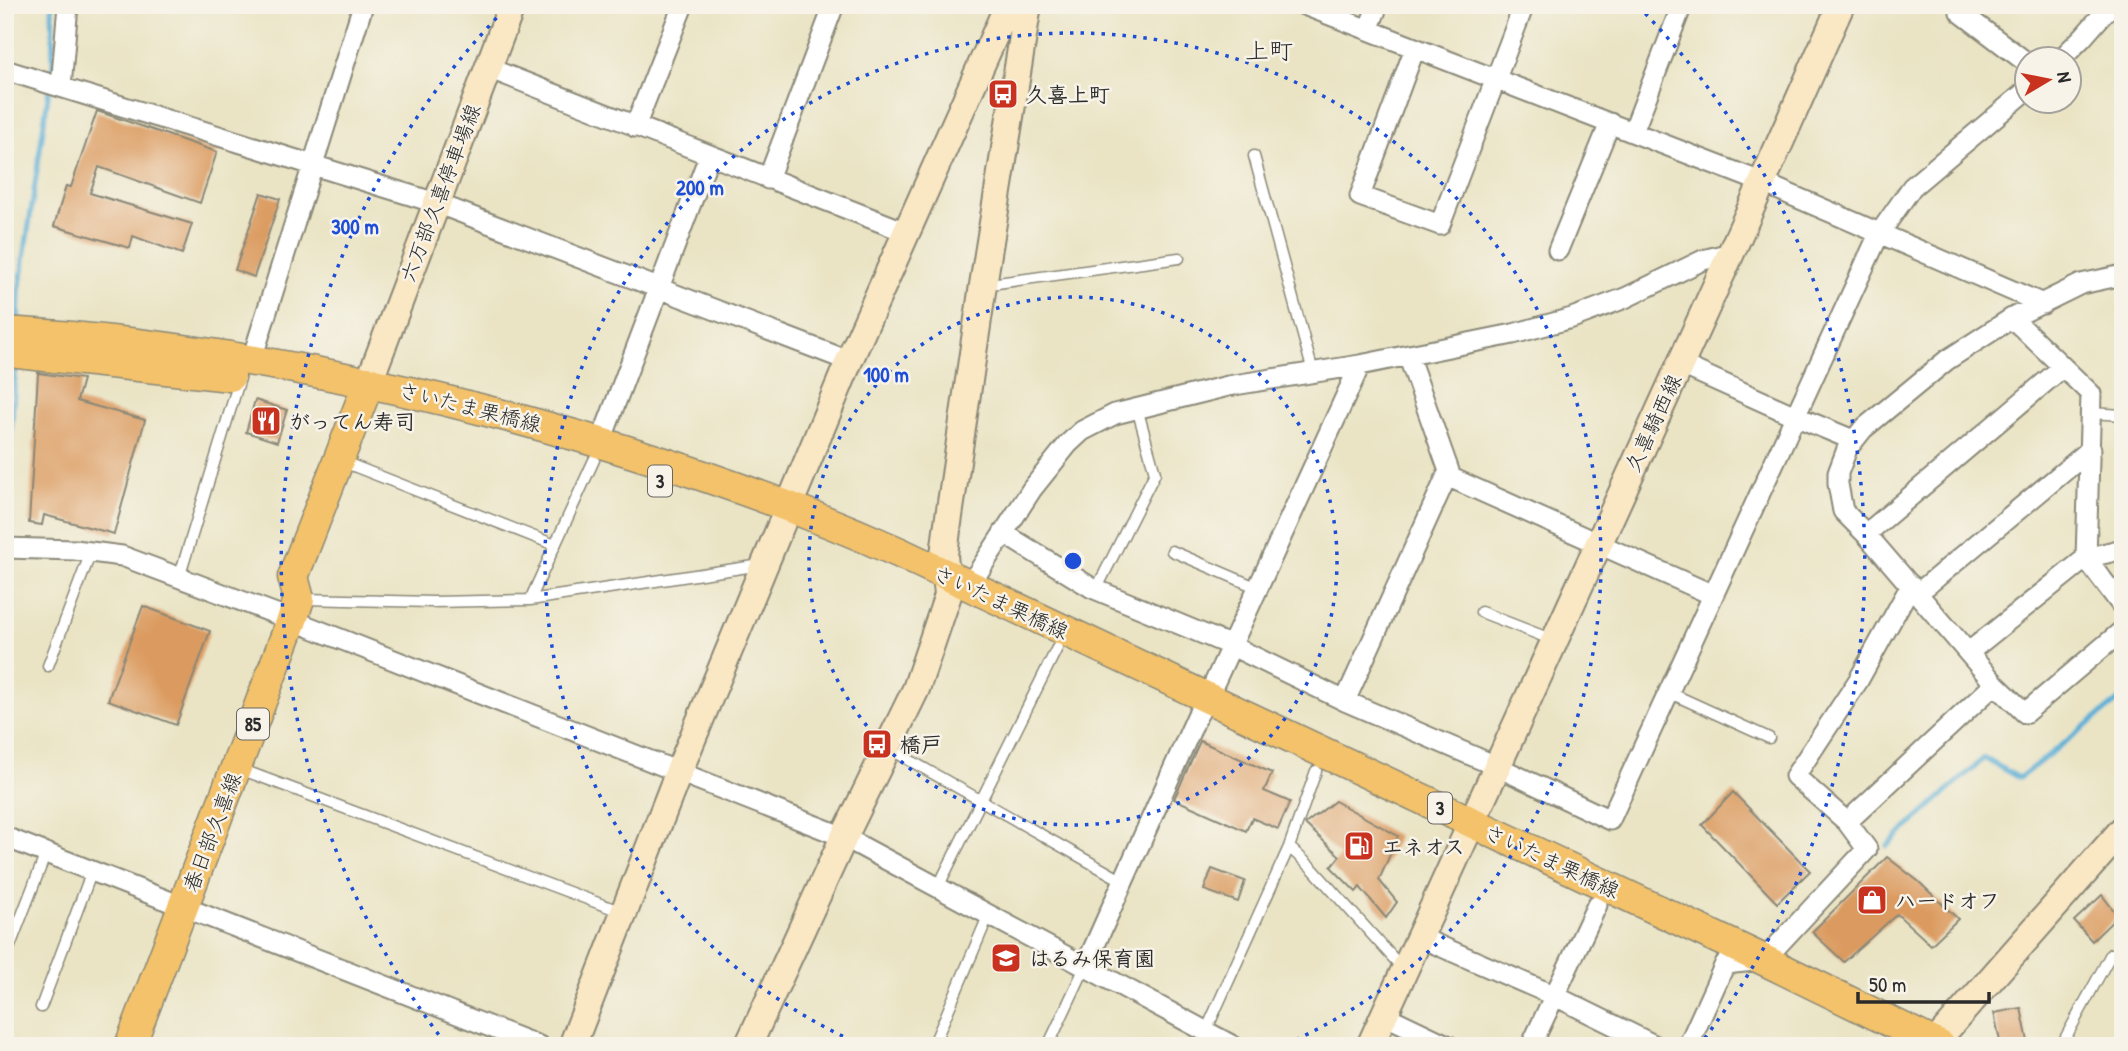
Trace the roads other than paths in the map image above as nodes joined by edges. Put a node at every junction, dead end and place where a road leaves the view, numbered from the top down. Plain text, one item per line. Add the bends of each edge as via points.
1 (68, 5) edge
2 (363, 5) edge
3 (512, 5) edge
4 (683, 5) edge
5 (834, 5) edge
6 (1008, 5) edge
7 (1028, 5) edge
8 (1304, 5) edge
9 (1378, 5) edge
10 (1524, 5) edge
11 (1682, 5) edge
12 (1841, 5) edge
13 (1963, 5) edge
14 (2113, 9) edge
15 (1368, 30) junction
16 (2074, 46) edge
17 (1415, 48) junction
18 (2012, 51) edge
19 (488, 68) junction
20 (5, 70) edge
21 (1496, 79) junction
22 (60, 87) junction
23 (2012, 103) edge
24 (1609, 123) junction
25 (635, 127) junction
26 (1633, 132) junction
27 (709, 156) junction
28 (1254, 156) dead end
29 (313, 164) junction
30 (768, 179) junction
31 (1761, 182) junction
32 (436, 204) junction
33 (906, 232) junction
34 (1879, 234) junction
35 (1558, 250) dead end
36 (1731, 253) junction
37 (1179, 258) dead end
38 (2123, 275) edge
39 (983, 285) junction
40 (659, 289) junction
41 (2043, 304) junction
42 (2012, 318) junction
43 (5, 332) edge
44 (5, 352) edge
45 (1408, 355) junction
46 (849, 361) junction
47 (1680, 364) junction
48 (1360, 365) junction
49 (2063, 367) junction
50 (246, 368) junction
51 (1313, 372) junction
52 (365, 392) junction
53 (1137, 408) junction
54 (2091, 413) junction
55 (2123, 415) edge
56 (1795, 416) junction
57 (1853, 440) junction
58 (2091, 449) junction
59 (598, 451) junction
60 (337, 459) junction
61 (1447, 476) junction
62 (786, 516) junction
63 (1003, 533) junction
64 (1866, 534) junction
65 (1598, 544) junction
66 (555, 545) junction
67 (5, 548) edge
68 (2123, 549) edge
69 (1172, 551) dead end
70 (91, 552) junction
71 (2086, 558) junction
72 (765, 564) junction
73 (179, 578) junction
74 (952, 585) junction
75 (1258, 589) junction
76 (1915, 589) junction
77 (1096, 590) junction
78 (1713, 596) junction
79 (530, 600) junction
80 (2123, 607) edge
81 (296, 609) junction
82 (1481, 612) dead end
83 (2123, 630) edge
84 (1553, 640) junction
85 (1232, 646) junction
86 (1057, 648) junction
87 (1969, 652) junction
88 (48, 666) dead end
89 (1995, 684) junction
90 (1668, 692) junction
91 (1345, 701) junction
92 (1202, 708) junction
93 (1769, 738) dead end
94 (887, 748) junction
95 (1496, 766) junction
96 (236, 768) junction
97 (679, 771) junction
98 (1316, 771) junction
99 (982, 800) junction
100 (1847, 822) junction
101 (2123, 829) edge
102 (1466, 831) junction
103 (5, 837) edge
104 (844, 837) junction
105 (1289, 847) junction
106 (46, 853) junction
107 (92, 871) junction
108 (1123, 881) junction
109 (939, 887) junction
110 (1597, 905) junction
111 (183, 907) junction
112 (624, 913) junction
113 (989, 914) junction
114 (1419, 937) junction
115 (2123, 954) edge
116 (5, 959) edge
117 (1764, 960) junction
118 (1725, 964) junction
119 (1086, 965) junction
120 (1404, 970) junction
121 (1555, 996) junction
122 (41, 1007) dead end
123 (1384, 1015) junction
124 (1219, 1041) edge
125 (1935, 1045) edge
126 (130, 1046) edge
127 (540, 1046) edge
128 (572, 1046) edge
129 (748, 1046) edge
130 (933, 1046) edge
131 (1048, 1046) edge
132 (1370, 1046) edge
133 (1449, 1046) edge
134 (1531, 1046) edge
135 (1656, 1046) edge
136 (1688, 1046) edge
137 (1900, 1046) edge
138 (2061, 1046) edge

1 - 22 street
2 - 29 street
3 - 19 street, 六万部久喜停車場線
4 - 25 street
5 - 30 street
6 - 33 street
7 - 39 street
8 - 15 street
9 - 15 street
10 - 21 street
11 - 26 street
12 - 31 street, 久喜騎西線
13 - 18 street via 1960,12
14 - 16 street
15 - 17 street
17 - 21 street
17 - 21 street via 1360,196 1440,225
19 - 25 street
19 - 32 street, 六万部久喜停車場線
20 - 22 street
21 - 24 street
22 - 29 street
23 - 34 street via 1912,187
24 - 26 street
24 - 35 street
25 - 27 street
26 - 31 street
27 - 30 street
27 - 40 street
28 - 51 lane
29 - 32 street
29 - 50 street
30 - 33 street
31 - 34 street
31 - 36 street, 久喜騎西線
32 - 40 street
32 - 52 street, 六万部久喜停車場線
33 - 46 street
34 - 41 street
34 - 56 street
36 - 45 street via 1703,260 1572,318
36 - 47 street, 久喜騎西線
37 - 39 lane
38 - 41 street via 2081,284
39 - 74 street via 947,530
40 - 46 street
40 - 59 street
41 - 42 street
42 - 49 street
42 - 57 street via 1947,360
43 - 50 main road, さいたま栗橋線 / 3 via 156,345
44 - 50 main road, さいたま栗橋線 / 3
45 - 48 street
45 - 61 street
46 - 62 street
47 - 56 street
47 - 65 street, 久喜騎西線
48 - 51 street
48 - 75 street
49 - 54 street via 2091,394
49 - 64 street
50 - 52 main road, さいたま栗橋線 / 3
50 - 73 lane
51 - 53 street
52 - 59 main road, さいたま栗橋線 / 3 via 469,426
52 - 60 main road, 春日部久喜線 / 85
53 - 63 street via 1096,423 1068,444
53 - 77 lane via 1155,472
54 - 55 lane
54 - 58 street
56 - 57 street
56 - 78 street
57 - 64 street via 1839,473 1840,502 1843,512
58 - 71 street
58 - 76 street
59 - 62 main road, さいたま栗橋線 / 3 via 698,473
59 - 66 lane
60 - 66 lane
60 - 81 main road, 春日部久喜線 / 85 via 293,577
61 - 65 street
61 - 91 street
62 - 72 street
62 - 74 main road, さいたま栗橋線 / 3
63 - 74 street via 977,574
63 - 77 street
64 - 76 street
65 - 78 street
65 - 84 street, 久喜騎西線
66 - 79 lane
67 - 70 street
68 - 71 street
69 - 75 lane
70 - 73 street via 122,556
70 - 88 lane
71 - 80 street
71 - 87 street
72 - 79 lane
72 - 97 street
73 - 81 street
74 - 86 main road, さいたま栗橋線 / 3
74 - 92 main road, さいたま栗橋線 / 3
74 - 94 street via 916,689
75 - 85 street
76 - 87 street
76 - 100 street via 1795,776
77 - 85 street
78 - 90 street
79 - 81 lane
81 - 96 main road, 春日部久喜線 / 85
81 - 97 street
82 - 84 lane
83 - 89 street via 2025,713
84 - 95 street, 久喜騎西線
85 - 91 street
85 - 92 street
86 - 92 main road, さいたま栗橋線 / 3
86 - 99 lane
87 - 89 street
89 - 100 street
90 - 93 lane
90 - 95 street via 1609,820
91 - 95 street
92 - 98 main road, さいたま栗橋線 / 3
92 - 102 main road, さいたま栗橋線 / 3
92 - 108 street
94 - 99 lane
94 - 104 street
95 - 102 street, 久喜騎西線
96 - 111 main road, 春日部久喜線 / 85
96 - 112 lane
97 - 104 street
97 - 112 street
98 - 102 main road, さいたま栗橋線 / 3
98 - 105 lane
99 - 108 lane
99 - 109 lane
100 - 117 street via 1867,849
101 - 125 street
102 - 110 main road, さいたま栗橋線 / 3
102 - 114 street, 久喜騎西線
102 - 117 main road, さいたま栗橋線 / 3
103 - 106 street
104 - 109 street
104 - 129 street
105 - 120 lane
105 - 124 lane
106 - 107 street
106 - 116 lane
107 - 111 street
107 - 122 lane
108 - 119 street
109 - 113 street
110 - 118 main road, さいたま栗橋線 / 3
110 - 121 street
111 - 126 main road, 春日部久喜線 / 85
111 - 127 street
112 - 128 street
113 - 119 street
113 - 130 lane
114 - 120 street, 久喜騎西線
114 - 121 street
115 - 138 lane via 2111,954
117 - 118 street
117 - 125 main road, さいたま栗橋線 / 3
118 - 136 street
118 - 137 main road, さいたま栗橋線 / 3
119 - 124 street
119 - 131 lane
120 - 123 street, 久喜騎西線
121 - 134 street
121 - 135 street
123 - 132 street, 久喜騎西線
123 - 133 street

